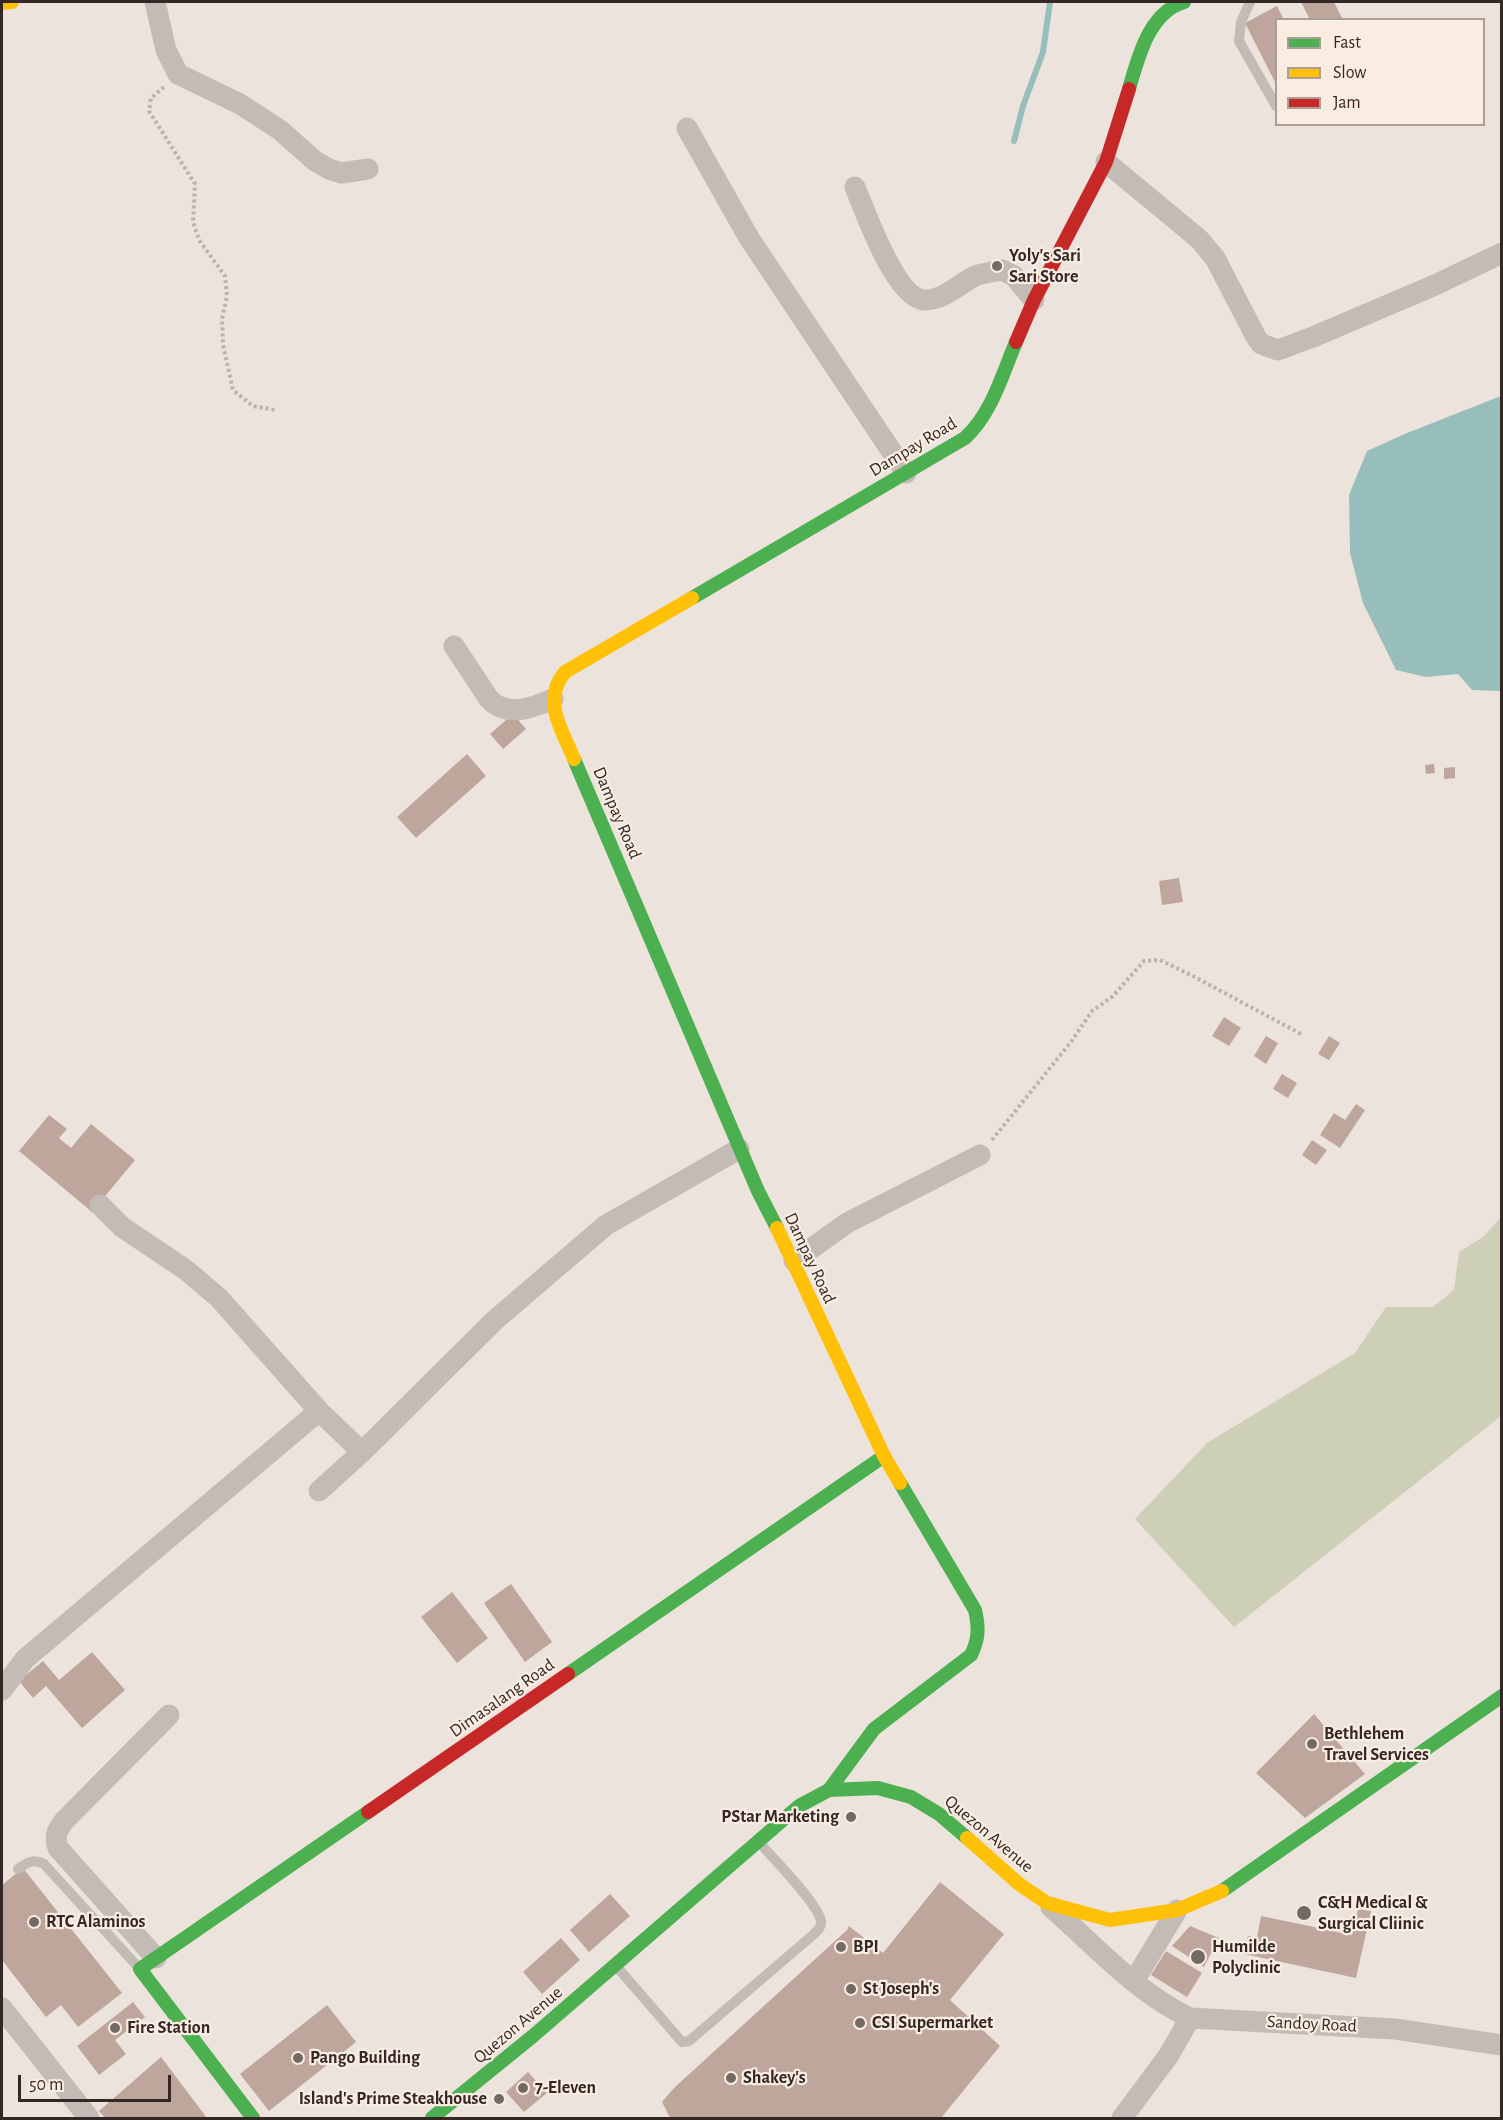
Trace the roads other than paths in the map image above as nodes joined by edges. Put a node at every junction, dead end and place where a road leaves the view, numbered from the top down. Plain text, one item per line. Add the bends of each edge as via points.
1 (12, 2) edge
2 (155, 2) edge
3 (1184, 2) edge
4 (1250, 2) edge
5 (2, 3) edge
6 (1275, 104) edge
7 (687, 128) dead end
8 (1106, 162) junction
9 (368, 169) dead end
10 (855, 187) dead end
11 (1502, 253) edge
12 (1034, 300) junction
13 (906, 473) junction
14 (454, 646) dead end
15 (553, 699) junction
16 (739, 1149) junction
17 (980, 1155) road end
18 (100, 1205) dead end
19 (794, 1262) junction
20 (319, 1411) junction
21 (362, 1452) junction
22 (884, 1456) junction
23 (319, 1491) dead end
24 (2, 1690) edge
25 (1502, 1696) edge
26 (169, 1715) dead end
27 (829, 1790) junction
28 (758, 1841) junction
29 (18, 1869) dead end
30 (1047, 1903) junction
31 (1177, 1910) junction
32 (148, 1964) junction
33 (616, 1965) junction
34 (1134, 1980) junction
35 (2, 2008) edge
36 (1190, 2018) junction
37 (1502, 2045) edge
38 (89, 2118) edge
39 (253, 2118) edge
40 (432, 2118) edge
41 (1122, 2118) edge

1 - 5 street
2 - 9 street via 166,50 178,74 240,104 329,169 341,173
3 - 8 street, Dampay Road via 1174,5 1155,23 1138,59
4 - 6 lane via 1241,22 1239,40
7 - 13 street via 749,238
8 - 11 street via 1199,239 1215,258 1256,337 1261,344 1278,350
8 - 12 street, Dampay Road
10 - 12 street via 880,247 913,297 926,300 944,295 976,276 1002,270 1014,276
12 - 13 street, Dampay Road via 978,426
13 - 15 street, Dampay Road via 565,672 555,684
14 - 15 street via 496,707 509,711
15 - 16 street, Dampay Road via 555,714
16 - 19 street, Dampay Road
16 - 21 street via 606,1225 495,1320
17 - 19 street via 847,1223
18 - 20 street via 122,1227 186,1270 219,1298
19 - 22 street, Dampay Road
20 - 21 street
20 - 24 street via 25,1659
21 - 23 street
22 - 27 street, Dampay Road via 975,1610 980,1626 978,1642 971,1655 874,1729
22 - 32 street, Dimasalang Road
25 - 31 street, Quezon Avenue via 1225,1890
26 - 32 street via 64,1821 55,1839
27 - 28 street, Quezon Avenue via 799,1806
27 - 30 street, Quezon Avenue via 878,1788 911,1797 939,1814 1019,1884
28 - 33 street, Quezon Avenue
28 - 33 lane via 816,1907 820,1929 689,2041 682,2042
29 - 32 lane via 30,1861 44,1864
30 - 31 street, Quezon Avenue via 1110,1920
30 - 34 street, Sandoy Road
31 - 34 street
32 - 39 street
33 - 40 street, Quezon Avenue
34 - 36 street, Sandoy Road
35 - 38 street
36 - 37 street, Sandoy Road via 1395,2029
36 - 41 street via 1169,2055

